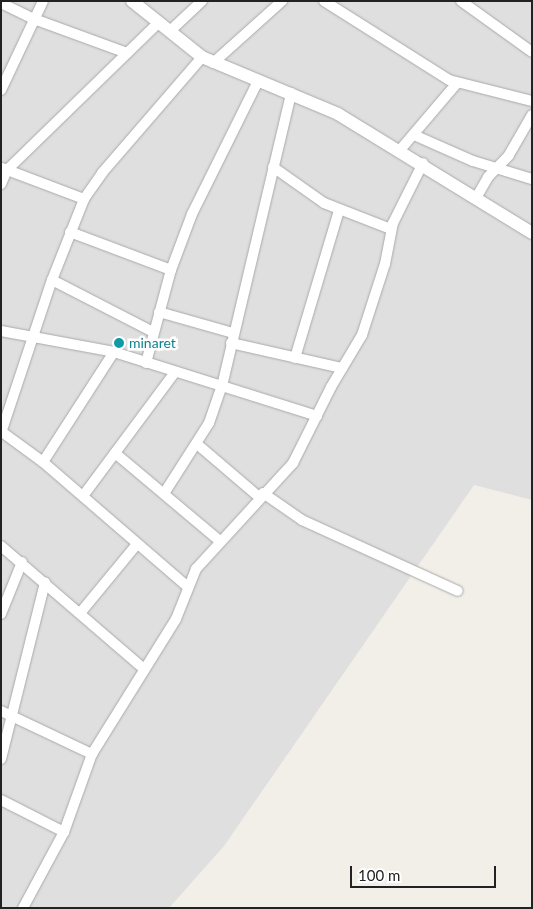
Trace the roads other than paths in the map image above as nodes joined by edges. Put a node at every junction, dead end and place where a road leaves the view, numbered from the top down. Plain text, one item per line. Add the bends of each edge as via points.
1 (43, 1) edge
2 (132, 1) edge
3 (202, 1) edge
4 (282, 1) edge
5 (324, 1) edge
6 (461, 1) edge
7 (1, 3) edge
8 (34, 19) junction
9 (159, 22) junction
10 (170, 30) junction
11 (532, 52) edge
12 (127, 53) junction
13 (208, 60) junction
14 (258, 80) junction
15 (457, 83) junction
16 (1, 90) edge
17 (291, 93) junction
18 (532, 101) edge
19 (532, 116) edge
20 (414, 135) junction
21 (400, 150) junction
22 (423, 163) junction
23 (273, 167) junction
24 (4, 168) edge
25 (498, 169) junction
26 (532, 179) edge
27 (1, 184) edge
28 (476, 198) junction
29 (84, 200) junction
30 (339, 210) junction
31 (391, 228) junction
32 (70, 232) junction
33 (532, 233) edge
34 (171, 270) junction
35 (52, 280) junction
36 (159, 312) junction
37 (1, 331) edge
38 (153, 332) junction
39 (233, 333) junction
40 (34, 337) junction
41 (231, 344) junction
42 (114, 352) junction
43 (295, 358) junction
44 (146, 363) junction
45 (342, 368) junction
46 (175, 372) junction
47 (222, 386) junction
48 (317, 416) junction
49 (1, 433) edge
50 (197, 444) junction
51 (115, 453) junction
52 (43, 462) junction
53 (165, 492) junction
54 (261, 495) junction
55 (83, 496) junction
56 (220, 541) junction
57 (137, 544) junction
58 (1, 546) edge
59 (22, 562) junction
60 (45, 582) junction
61 (188, 587) junction
62 (458, 591) dead end
63 (81, 612) junction
64 (1, 614) edge
65 (144, 669) junction
66 (1, 711) edge
67 (12, 716) junction
68 (92, 754) junction
69 (1, 759) edge
70 (1, 800) edge
71 (64, 832) junction
72 (24, 908) edge

1 - 8 street
2 - 9 street
3 - 10 street
4 - 13 street
5 - 15 street
6 - 11 street
7 - 8 street
8 - 12 street
8 - 16 street
9 - 10 street
9 - 12 street
10 - 13 street
12 - 24 street
13 - 14 street
13 - 29 street via 102,173
14 - 17 street
14 - 34 street via 202,191
15 - 18 street
15 - 20 street
17 - 21 street via 338,114
17 - 23 street
19 - 25 street
20 - 21 street
20 - 25 street
21 - 22 street
22 - 28 street
22 - 31 street
23 - 30 street via 314,198
23 - 39 street
24 - 27 street
24 - 29 street
25 - 26 street
25 - 28 street via 488,177
28 - 33 street
29 - 32 street
30 - 31 street
30 - 43 street
31 - 45 street via 387,256 371,313
32 - 34 street
32 - 35 street
34 - 36 street
35 - 38 street
35 - 40 street
36 - 38 street
36 - 39 street
37 - 40 street
38 - 44 street
39 - 41 street
40 - 42 street
40 - 49 street
41 - 43 street
41 - 47 street
42 - 44 street
42 - 52 street
43 - 45 street
44 - 46 street
45 - 48 street
46 - 47 street
46 - 51 street
47 - 48 street
47 - 50 street via 209,423
48 - 54 street via 293,463
49 - 52 street
50 - 53 street
50 - 54 street
51 - 53 street
51 - 55 street
52 - 55 street
53 - 56 street
54 - 56 street
54 - 62 street via 302,520
55 - 57 street
56 - 61 street via 196,569
57 - 61 street
57 - 63 street
58 - 59 street
59 - 60 street
59 - 64 street
60 - 63 street
60 - 67 street
61 - 65 street via 182,609
63 - 65 street
65 - 68 street
66 - 67 street
67 - 68 street
67 - 69 street
68 - 71 street
70 - 71 street
71 - 72 street

